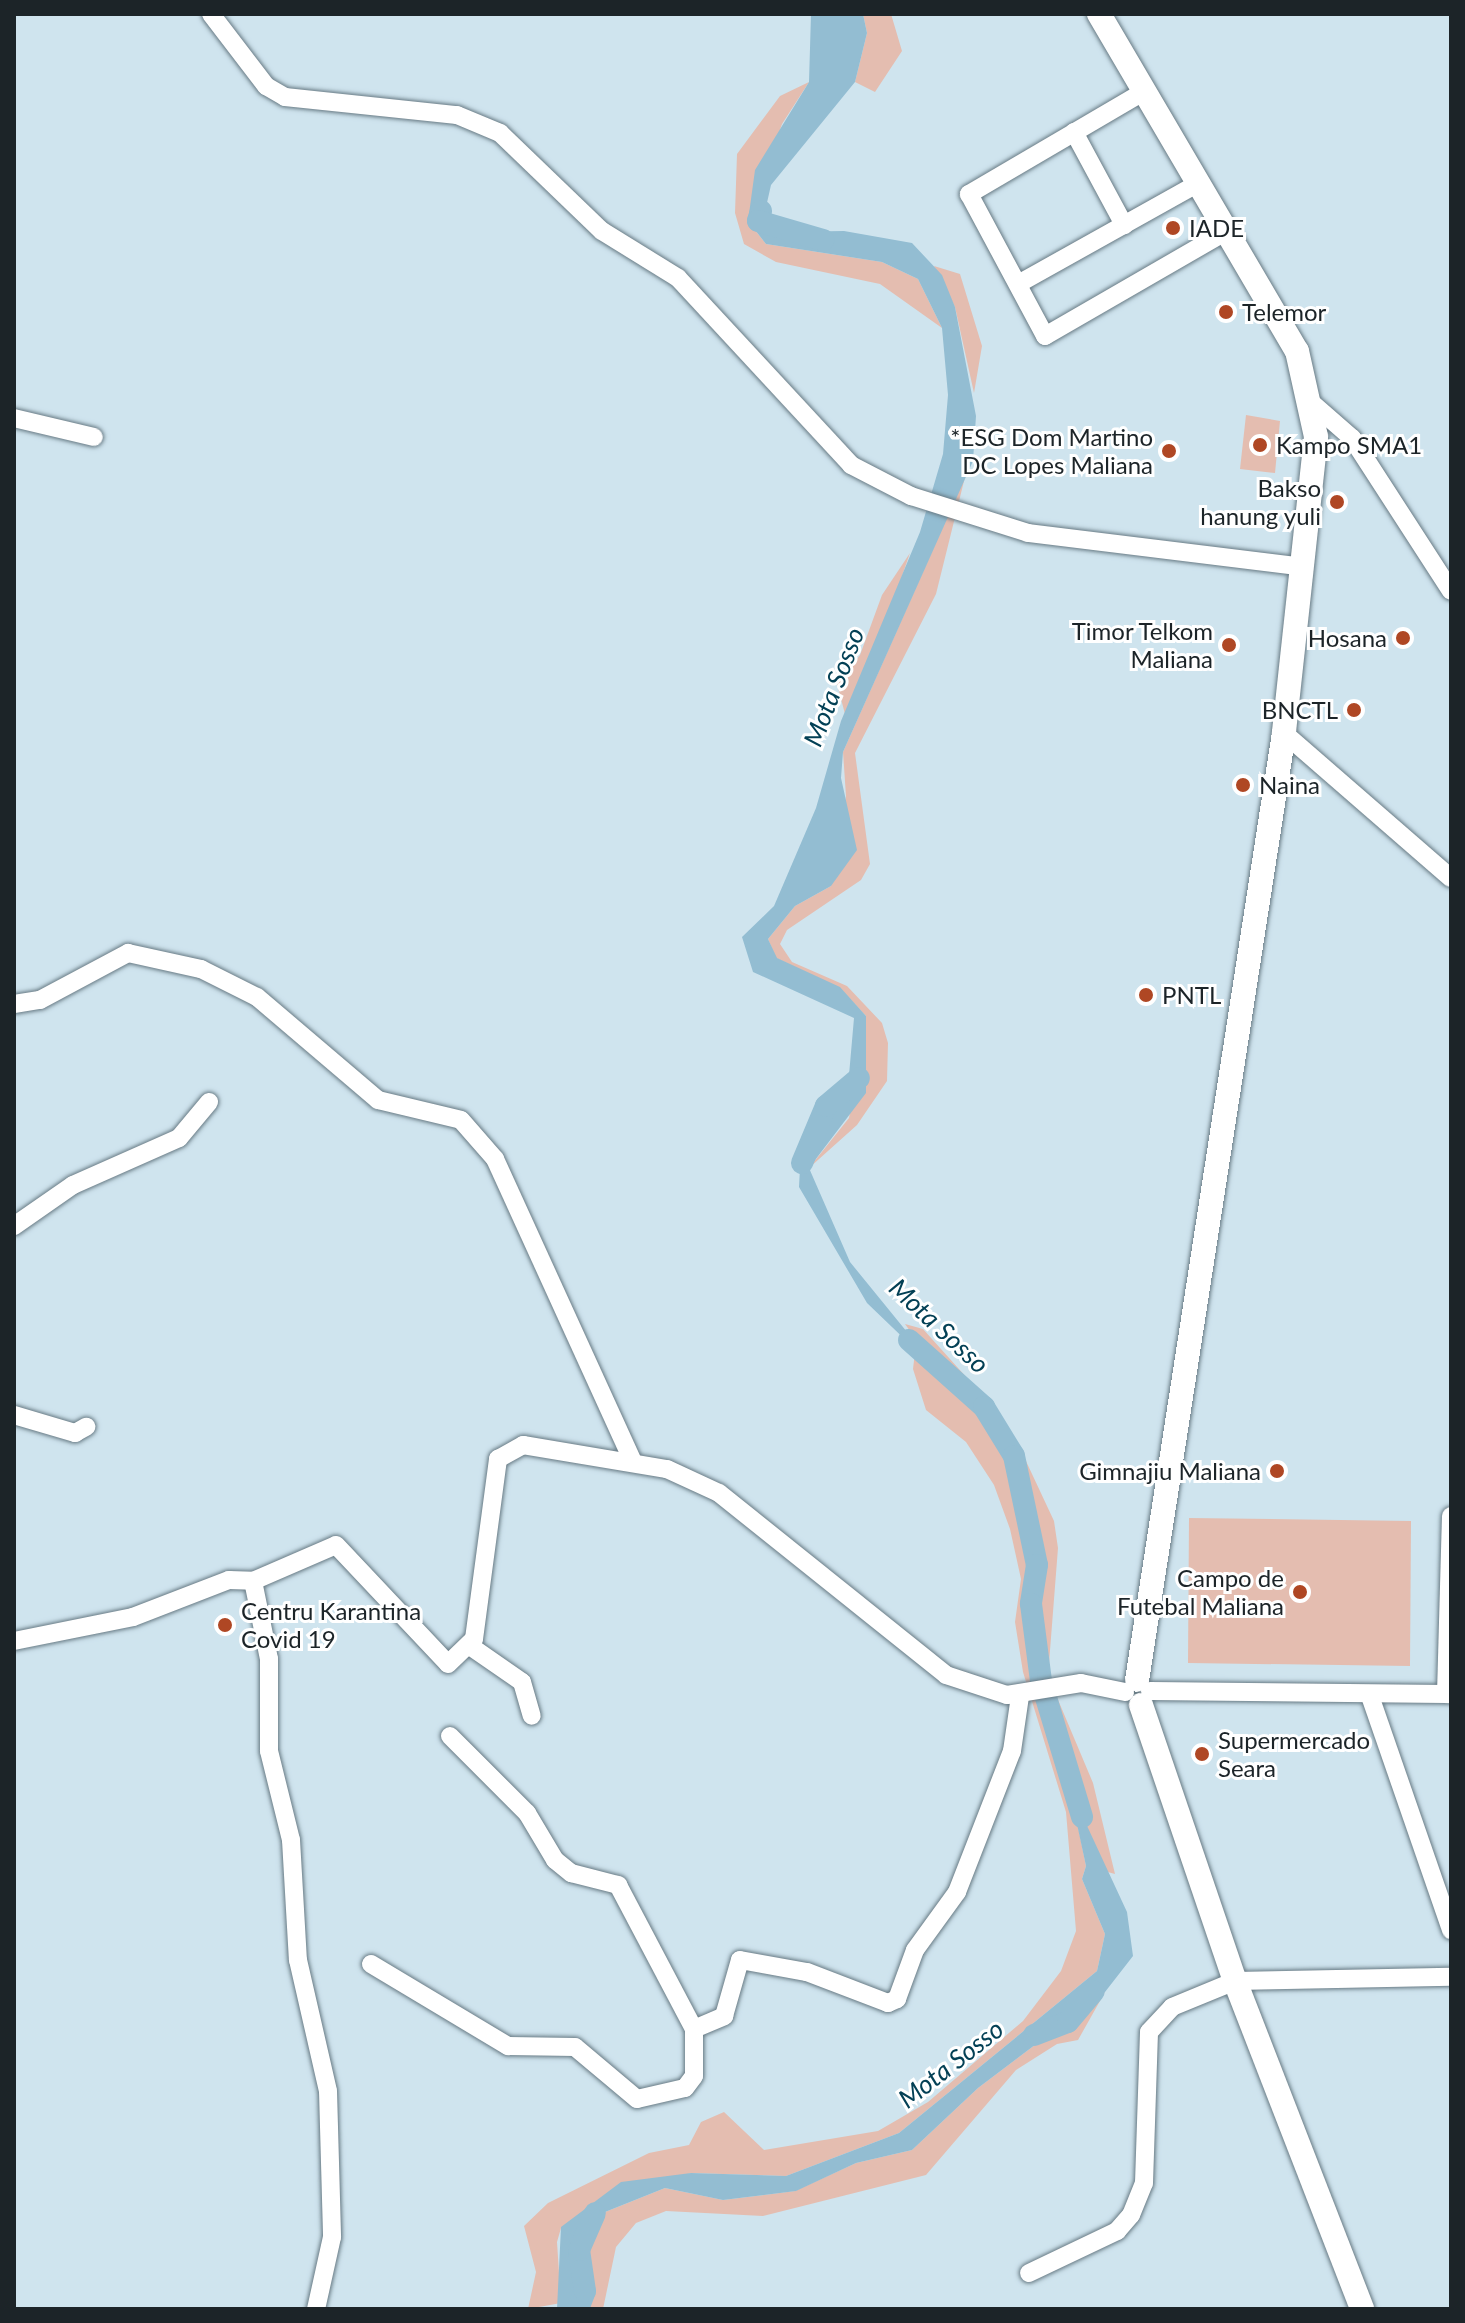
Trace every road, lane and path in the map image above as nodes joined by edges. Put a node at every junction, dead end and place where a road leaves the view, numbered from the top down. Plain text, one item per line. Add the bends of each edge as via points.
1 (211, 14) edge
2 (1099, 14) edge
3 (1143, 92) junction
4 (1074, 132) junction
5 (1197, 184) junction
6 (1124, 225) junction
7 (1225, 232) junction
8 (1018, 284) junction
9 (1313, 404) junction
10 (14, 418) edge
11 (94, 437) dead end
12 (1303, 567) junction
13 (1451, 591) edge
14 (1284, 733) junction
15 (1451, 878) edge
16 (14, 1004) edge
17 (209, 1102) dead end
18 (14, 1226) edge
19 (14, 1415) edge
20 (86, 1427) dead end
21 (633, 1462) junction
22 (1449, 1516) edge
23 (253, 1581) junction
24 (14, 1641) edge
25 (470, 1646) junction
26 (1138, 1692) junction
27 (1449, 1694) edge
28 (1020, 1696) junction
29 (1370, 1696) junction
30 (532, 1716) dead end
31 (450, 1736) dead end
32 (1451, 1930) edge
33 (371, 1964) dead end
34 (1451, 1977) edge
35 (1235, 1981) junction
36 (694, 2029) junction
37 (1029, 2273) dead end
38 (316, 2309) edge
39 (1362, 2309) edge

1 - 12 street via 266,86 285,97 457,115 500,133 602,231 678,278 851,465 911,496 1028,533
2 - 3 main road
3 - 4 street
3 - 5 main road
4 - 6 street
4 - 8 street via 969,194
5 - 6 street
5 - 7 main road
6 - 8 street
7 - 8 street via 1045,336
7 - 9 main road via 1297,351
9 - 12 main road
9 - 13 street via 1352,438
10 - 11 street
12 - 14 main road
14 - 15 street
14 - 26 main road
16 - 21 street via 40,1000 128,953 201,969 257,997 378,1100 461,1120 495,1159
17 - 18 street via 179,1138 73,1185
19 - 20 street via 75,1433
21 - 25 street via 523,1445 498,1459
21 - 28 street via 719,1493 946,1675
22 - 27 street
23 - 24 street via 229,1580 133,1617
23 - 25 street via 336,1545 448,1664
23 - 38 street via 269,1659 269,1751 291,1840 298,1960 328,2091 332,2237
25 - 30 street via 522,1682
26 - 28 street via 1081,1683
26 - 29 street
26 - 35 main road
27 - 29 street
28 - 36 street via 1012,1751 957,1892 915,1950 897,1999 888,2003 807,1972 740,1960 724,2016
29 - 32 street
31 - 36 street via 527,1813 555,1860 571,1873 618,1885
33 - 36 street via 508,2046 575,2047 637,2099 685,2088 694,2076
34 - 35 street
35 - 37 street via 1172,2007 1149,2032 1144,2183 1131,2215 1117,2231
35 - 39 main road

